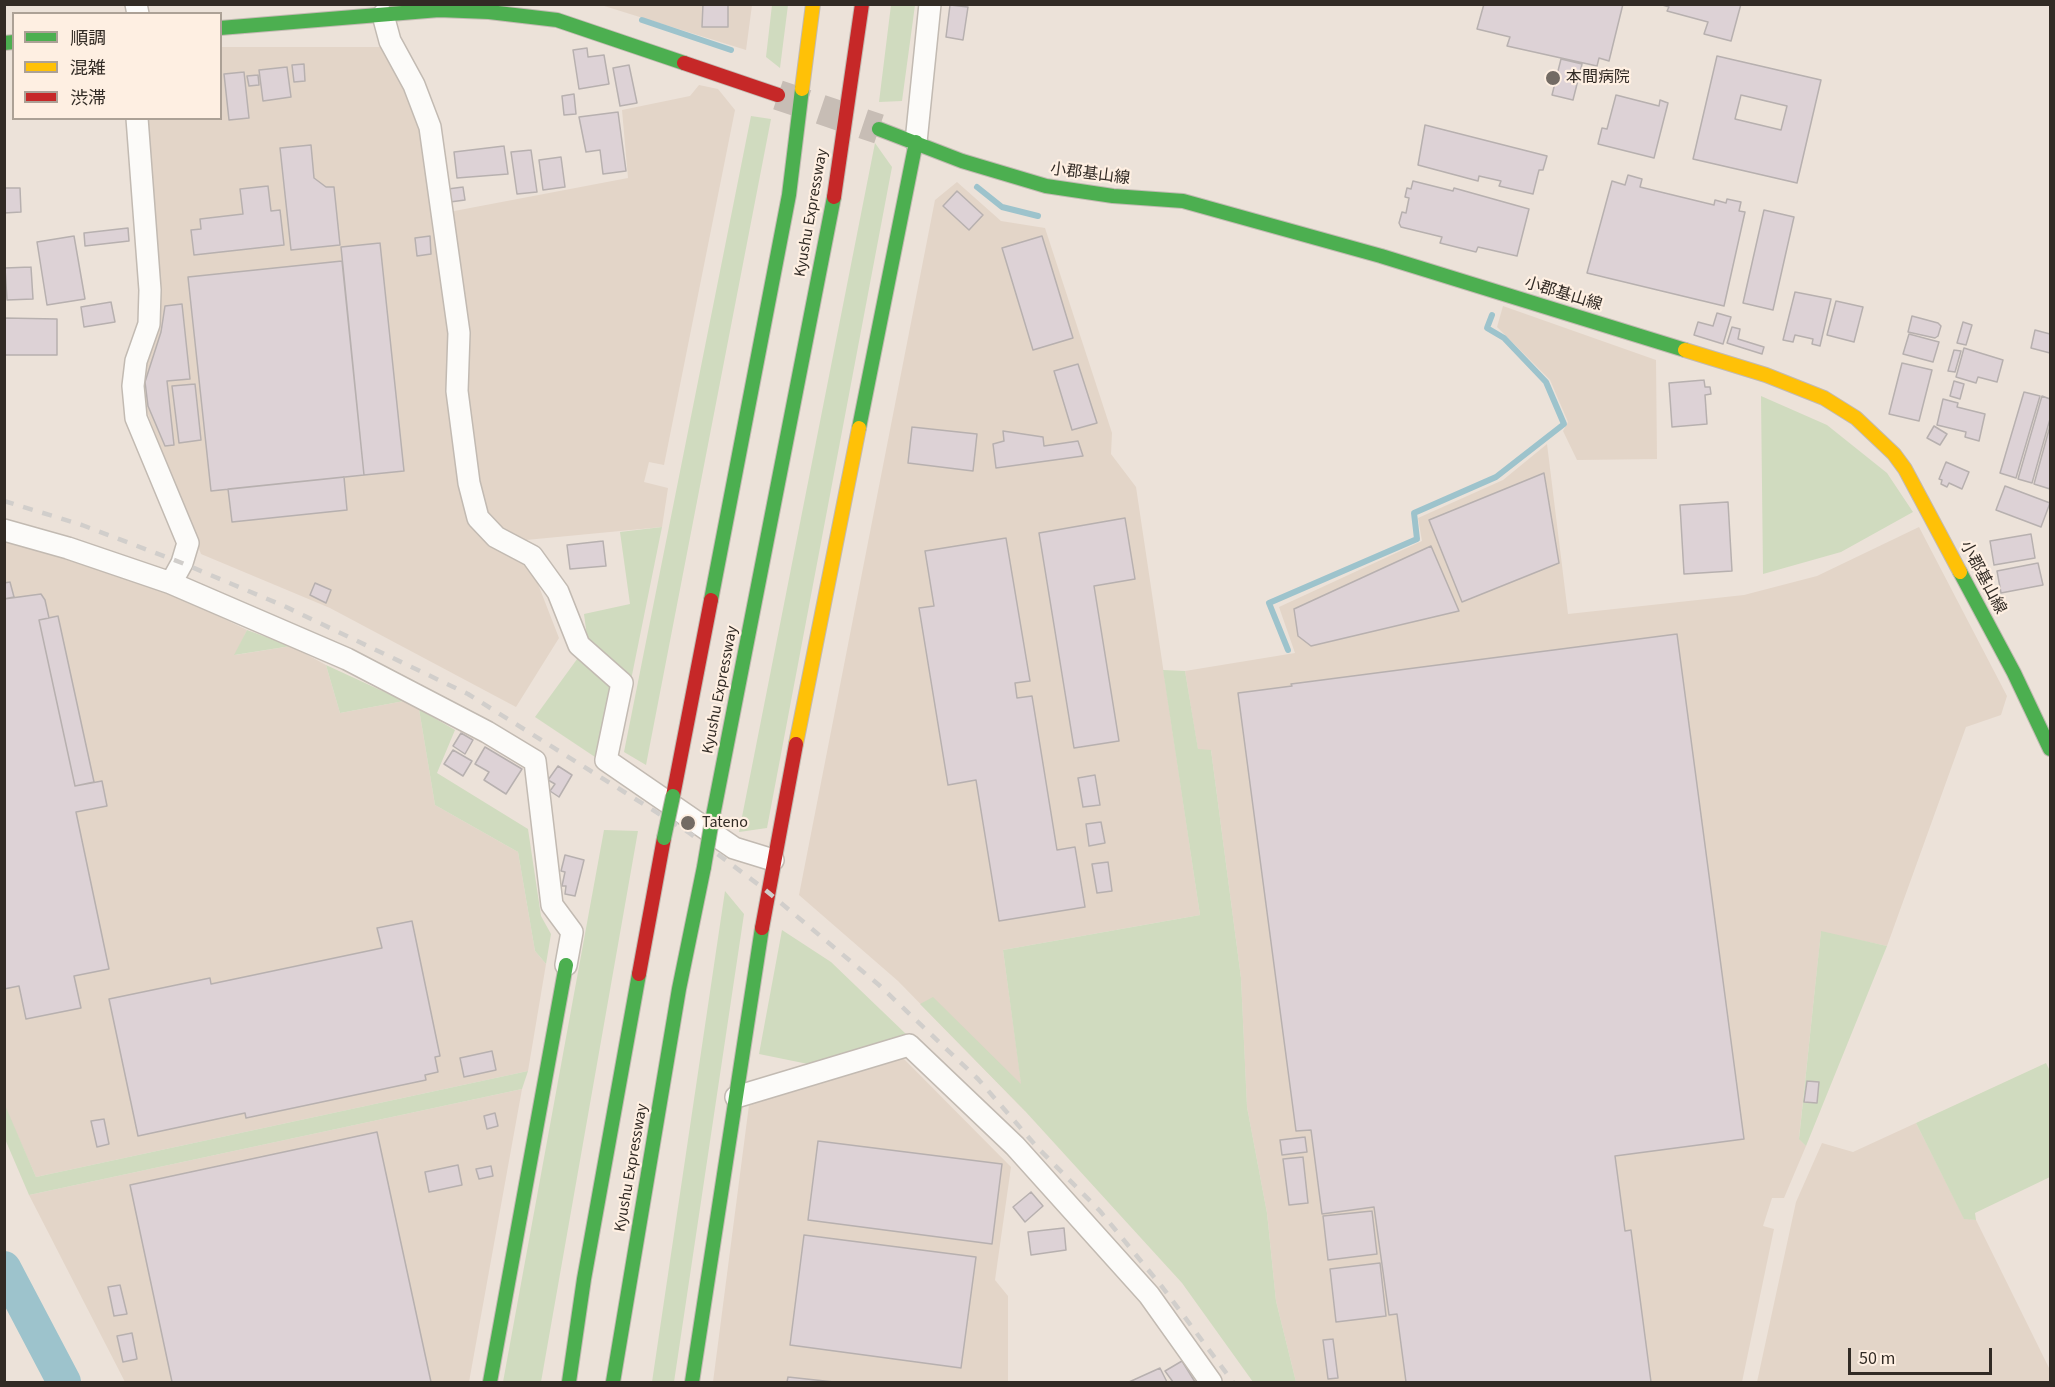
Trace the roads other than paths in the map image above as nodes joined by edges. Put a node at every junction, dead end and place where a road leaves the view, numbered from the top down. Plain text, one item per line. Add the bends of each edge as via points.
1 (813, 4) edge
2 (862, 4) edge
3 (930, 4) edge
4 (383, 15) junction
5 (222, 28) edge
6 (778, 95) tunnel mouth
7 (137, 120) edge
8 (879, 129) tunnel mouth
9 (916, 141) junction
10 (4, 530) edge
11 (171, 583) junction
12 (2050, 749) edge
13 (773, 860) junction
14 (566, 965) joint
15 (736, 1097) junction
16 (490, 1383) edge
17 (569, 1383) edge
18 (614, 1383) edge
19 (692, 1383) edge
20 (1211, 1383) edge

1 - 17 main road, Kyushu Expressway, bridge via 789,195 664,838 584,1279
2 - 18 main road, Kyushu Expressway, bridge via 831,209 679,989
3 - 9 street
4 - 5 main road
4 - 6 main road via 439,10 557,20
4 - 13 street via 390,41 414,85 430,127 459,333 458,391 469,483 478,518 496,537 532,556 558,592 579,645 622,682 606,760 734,848
7 - 11 street via 150,290 149,324 132,386 136,418 188,543
8 - 9 main road, 小郡基山線
9 - 12 main road, 小郡基山線 via 962,161 1046,186 1184,201 1381,256 1766,375 1824,398 1856,418 1905,469
9 - 13 main road
10 - 11 street
11 - 14 street via 347,659 535,761 552,905 572,932
13 - 15 main road
14 - 16 main road
15 - 19 main road
15 - 20 street via 909,1045 1015,1146 1149,1295

